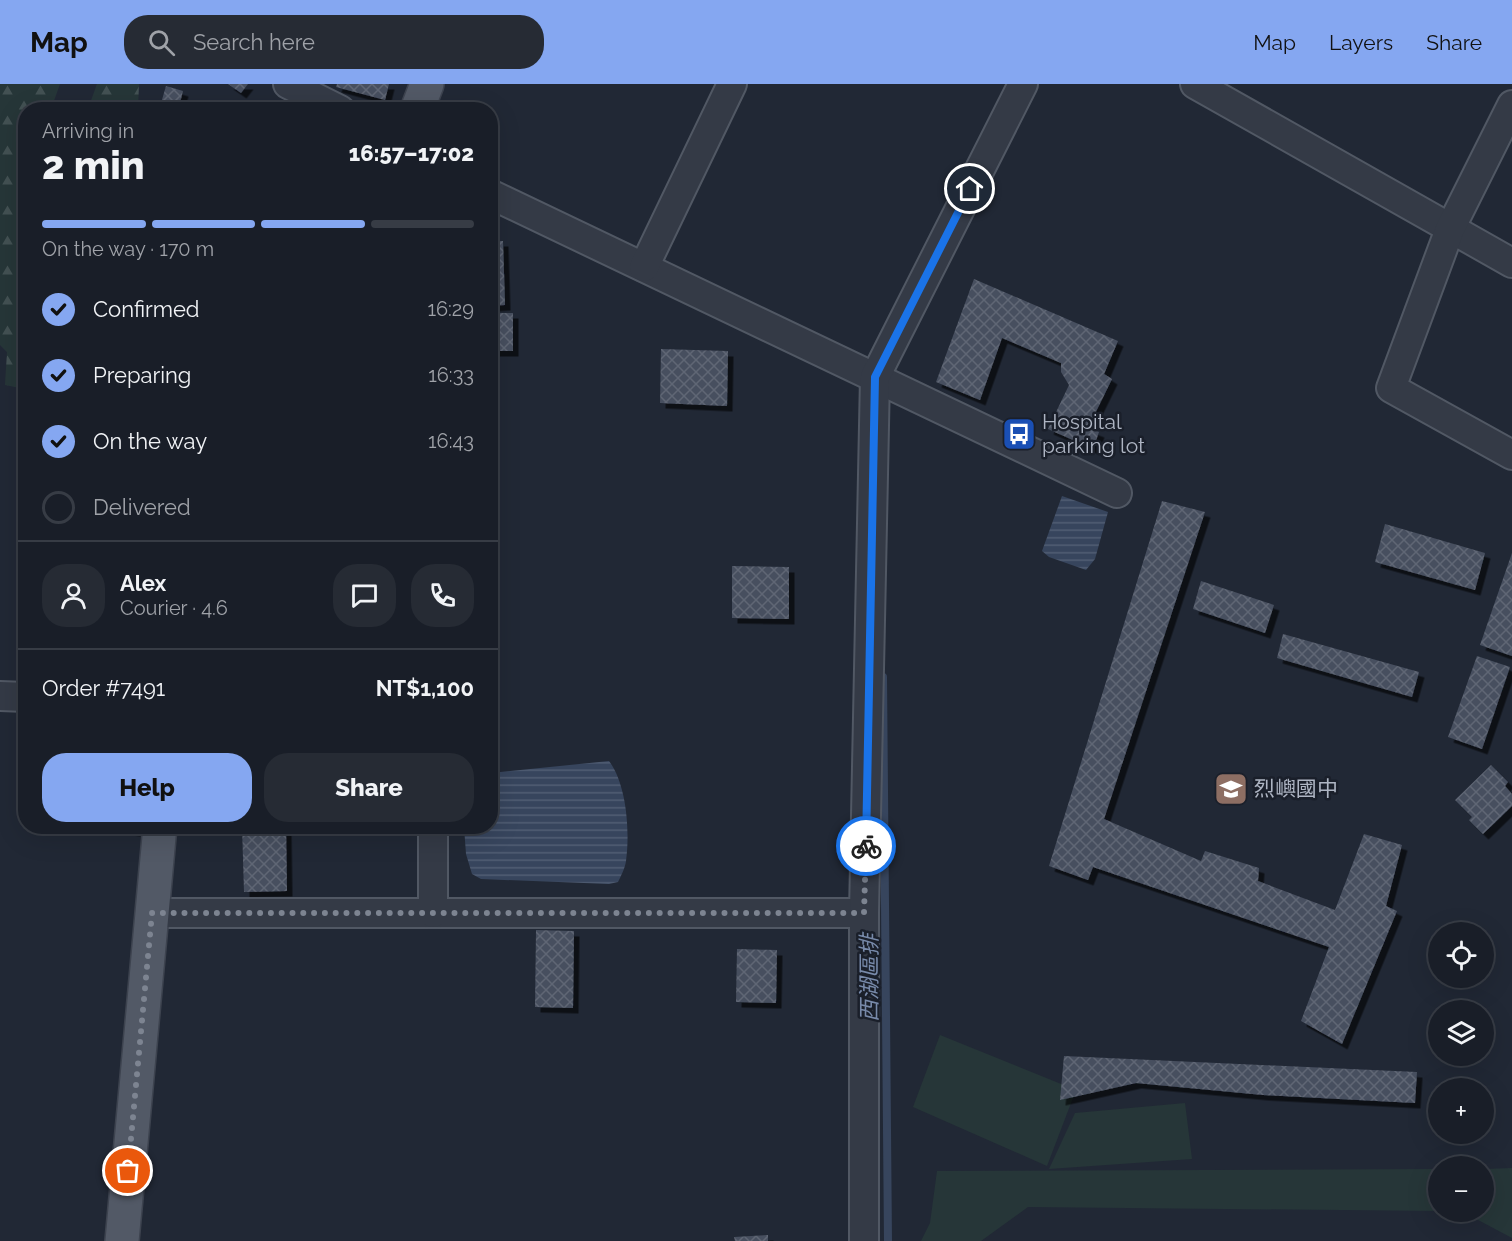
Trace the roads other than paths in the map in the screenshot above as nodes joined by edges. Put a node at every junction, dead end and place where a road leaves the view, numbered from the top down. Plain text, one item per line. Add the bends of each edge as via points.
1 (288, 84) edge
2 (426, 84) edge
3 (732, 84) edge
4 (1023, 84) edge
5 (1195, 84) edge
6 (324, 102) edge
7 (420, 102) edge
8 (1512, 105) edge
9 (498, 198) edge
10 (1450, 229) junction
11 (1512, 263) edge
12 (644, 267) junction
13 (875, 377) junction
14 (1512, 455) edge
15 (1117, 493) dead end
16 (0, 696) edge
17 (18, 697) edge
18 (159, 834) edge
19 (434, 834) edge
20 (152, 913) junction
21 (433, 913) junction
22 (864, 913) junction
23 (122, 1241) edge
24 (864, 1241) edge

1 - 6 street
2 - 7 main road
3 - 12 street
4 - 13 street
5 - 10 street
8 - 10 street
9 - 12 street
10 - 11 street
10 - 14 street via 1391,388
12 - 13 street
13 - 15 street
13 - 22 street
16 - 17 street
18 - 20 main road
19 - 21 street
20 - 21 street
20 - 23 main road
21 - 22 street
22 - 24 street

